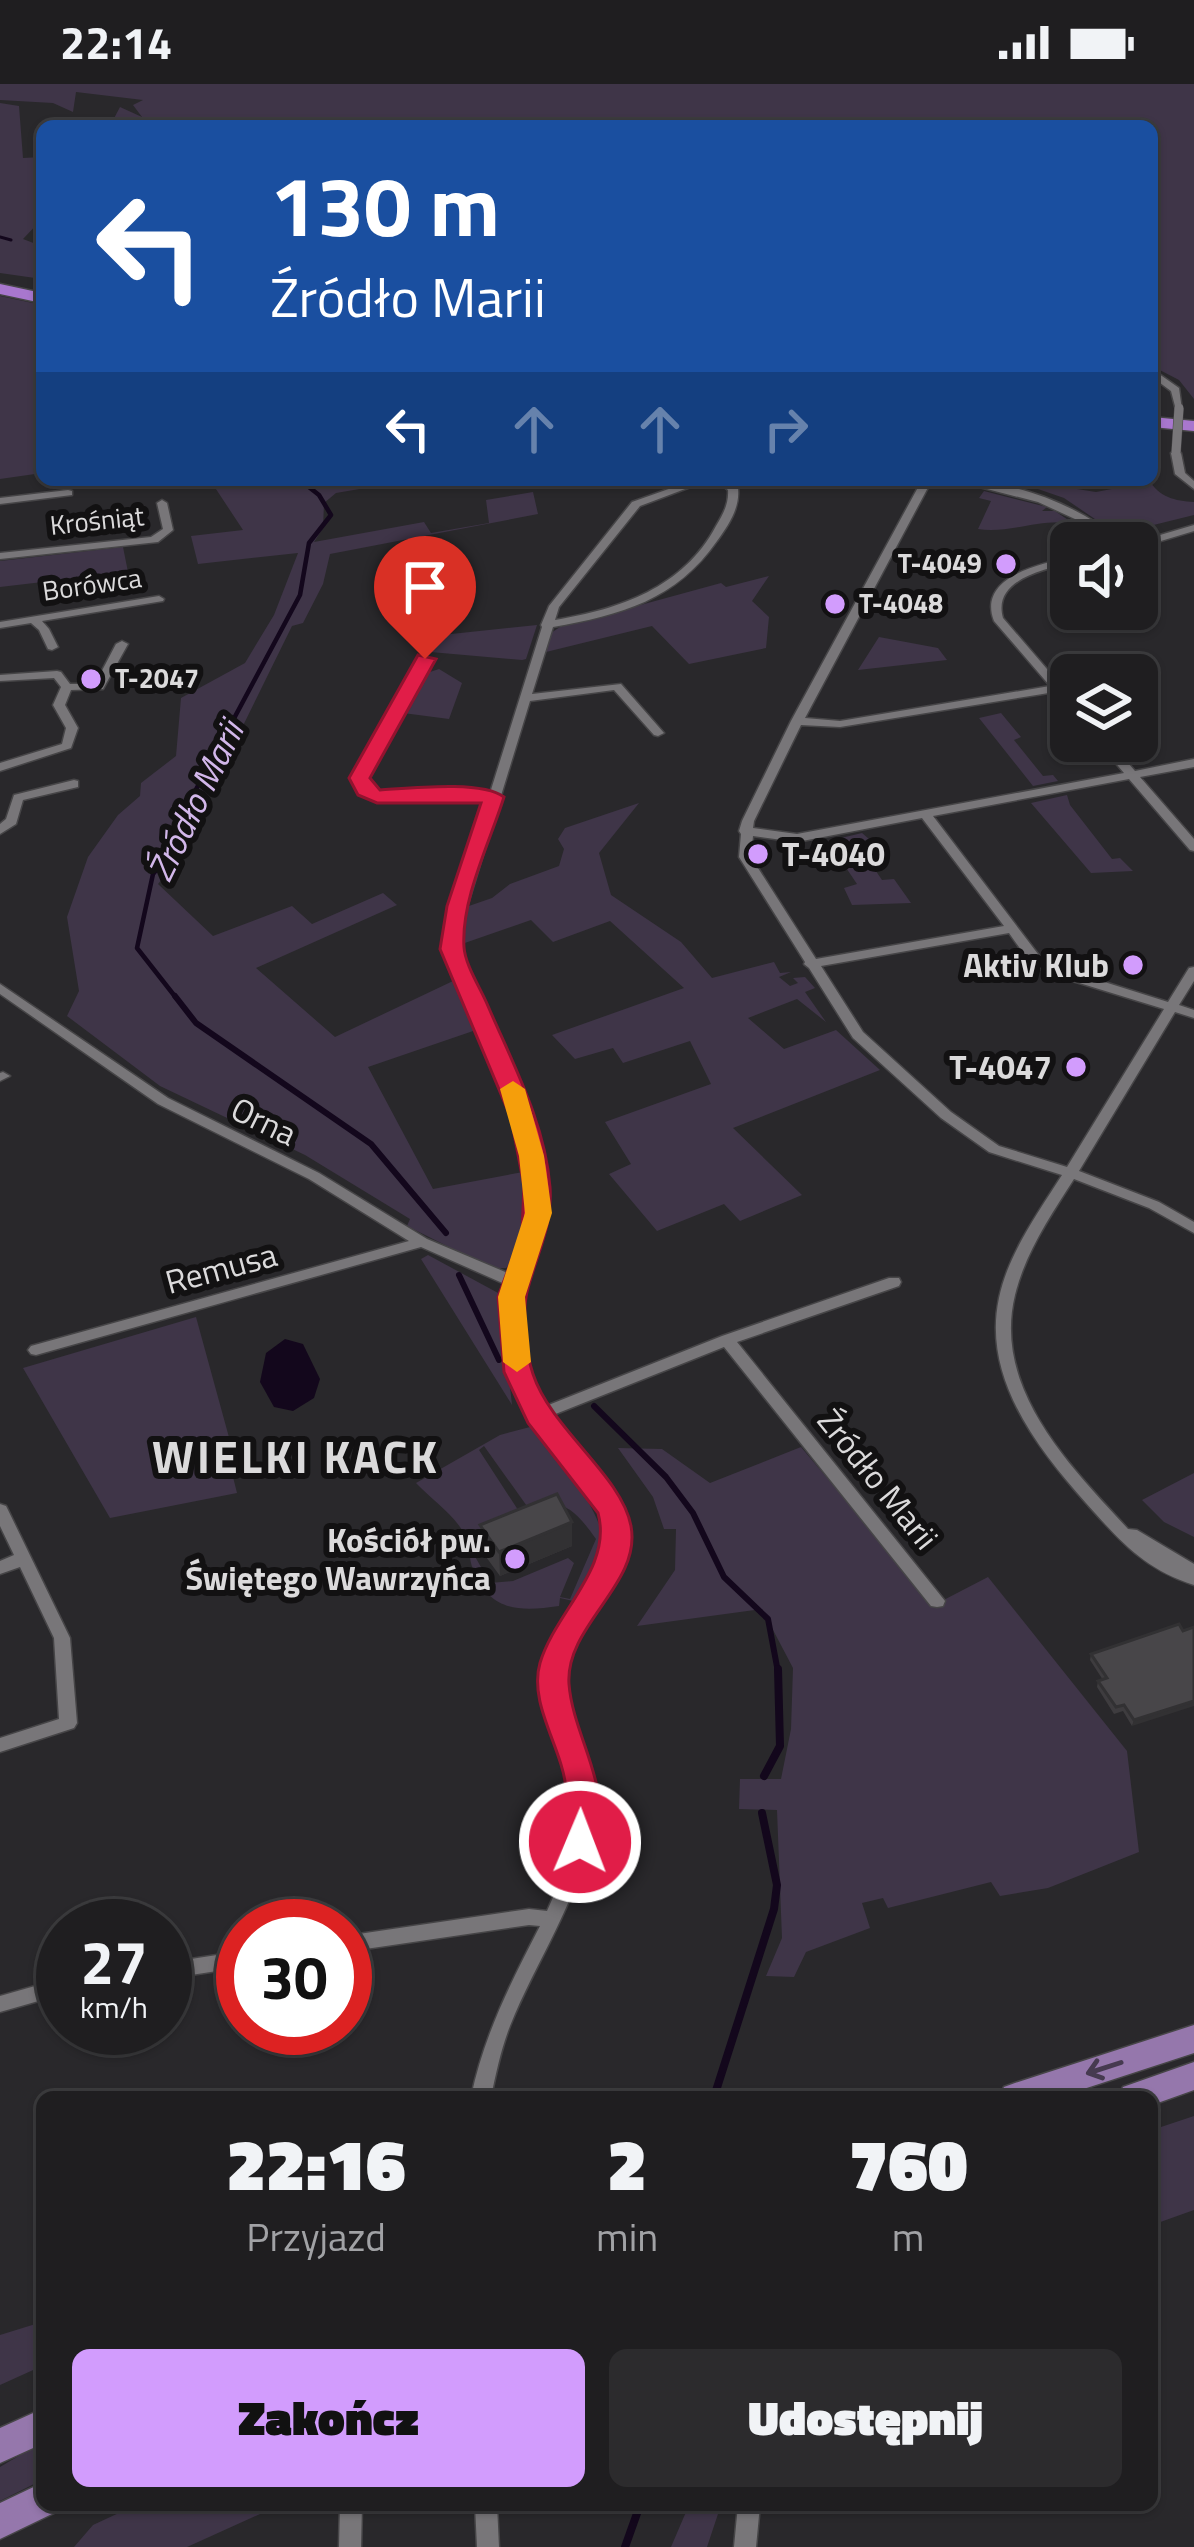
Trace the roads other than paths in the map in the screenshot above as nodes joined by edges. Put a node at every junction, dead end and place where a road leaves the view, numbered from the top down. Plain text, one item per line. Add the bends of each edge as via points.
1 (0, 280) edge
2 (36, 287) edge
3 (0, 290) edge
4 (36, 297) edge
5 (1158, 376) edge
6 (1158, 422) edge
7 (1194, 424) edge
8 (1158, 435) edge
9 (1194, 438) edge
10 (686, 486) edge
11 (729, 486) edge
12 (923, 486) edge
13 (988, 486) edge
14 (1194, 486) edge
15 (68, 493) dead end
16 (0, 501) edge
17 (162, 503) dead end
18 (1090, 522) edge
19 (1194, 528) edge
20 (1158, 539) edge
21 (0, 556) edge
22 (1050, 566) edge
23 (159, 599) dead end
24 (32, 618) junction
25 (0, 625) edge
26 (546, 625) junction
27 (122, 644) dead end
28 (425, 659) dead end
29 (57, 674) junction
30 (0, 678) edge
31 (1050, 679) edge
32 (67, 687) junction
33 (1050, 689) edge
34 (529, 698) junction
35 (797, 721) junction
36 (658, 733) dead end
37 (1121, 762) edge
38 (1194, 763) edge
39 (0, 767) edge
40 (1132, 775) junction
41 (74, 784) dead end
42 (494, 797) junction
43 (925, 813) junction
44 (0, 830) edge
45 (745, 831) junction
46 (1194, 847) edge
47 (1010, 929) junction
48 (810, 964) junction
49 (1194, 970) edge
50 (0, 988) edge
51 (1172, 1007) junction
52 (1194, 1014) edge
53 (1071, 1174) junction
54 (1194, 1228) edge
55 (422, 1242) junction
56 (894, 1282) dead end
57 (515, 1283) junction
58 (727, 1340) junction
59 (35, 1350) dead end
60 (538, 1415) junction
61 (0, 1510) edge
62 (24, 1558) junction
63 (0, 1568) edge
64 (1194, 1576) edge
65 (938, 1601) dead end
66 (0, 1745) edge
67 (552, 1919) junction
68 (372, 1940) edge
69 (36, 1994) edge
70 (0, 2004) edge
71 (1194, 2038) edge
72 (1194, 2076) edge
73 (482, 2091) edge
74 (1033, 2091) edge
75 (1151, 2091) edge
76 (36, 2429) edge
77 (0, 2446) edge
78 (36, 2504) edge
79 (351, 2511) edge
80 (486, 2511) edge
81 (748, 2511) edge
82 (0, 2521) edge
83 (350, 2547) edge
84 (488, 2547) edge
85 (745, 2547) edge

1 - 2 highway
3 - 4 highway
5 - 14 street, bridge via 1174,386 1180,474
6 - 7 highway
8 - 9 highway
10 - 26 street via 636,503 564,588
11 - 26 street via 734,501 684,578 658,596
12 - 35 street
13 - 18 street via 1045,497
15 - 16 street
17 - 21 street, Krośniąt via 168,530 154,540
19 - 20 street
22 - 31 street via 1018,576 995,609
23 - 24 street, Borówca
24 - 25 street, Borówca
24 - 29 street, Borówca via 44,629
26 - 34 street
27 - 32 street via 104,684
28 - 42 street via 361,786 377,796
29 - 30 street
29 - 32 street
32 - 39 street via 58,705 73,734 67,746
33 - 35 street via 840,724
34 - 36 street via 617,686
34 - 42 street
35 - 45 street
37 - 40 street
38 - 40 street
40 - 43 street
40 - 46 street
41 - 44 street via 18,798 12,821
42 - 57 street via 452,949 517,1101 534,1171 538,1213
43 - 45 street via 796,838
43 - 47 street
45 - 48 street via 745,857
47 - 48 street
47 - 51 street via 1044,966
48 - 53 street via 866,1044 971,1136
49 - 51 street
50 - 55 street, Orna via 133,1084 314,1176
51 - 52 street
51 - 53 street
53 - 54 street
53 - 64 street via 1006,1298 1010,1370 1023,1409 1061,1464 1142,1554
55 - 57 street, Orna
55 - 59 street, Remusa
56 - 58 street
57 - 60 street via 518,1372
58 - 60 street
58 - 65 street, Źródło Marii
60 - 67 street via 612,1510 618,1531 613,1560 554,1666 584,1804 580,1842
61 - 62 street
62 - 63 street
62 - 66 street via 62,1638 68,1723
67 - 68 street
67 - 73 street
69 - 70 street
71 -> 74 main road
72 - 75 main road
76 - 77 main road
78 - 82 main road
79 - 83 street
80 - 84 street
81 - 85 street

